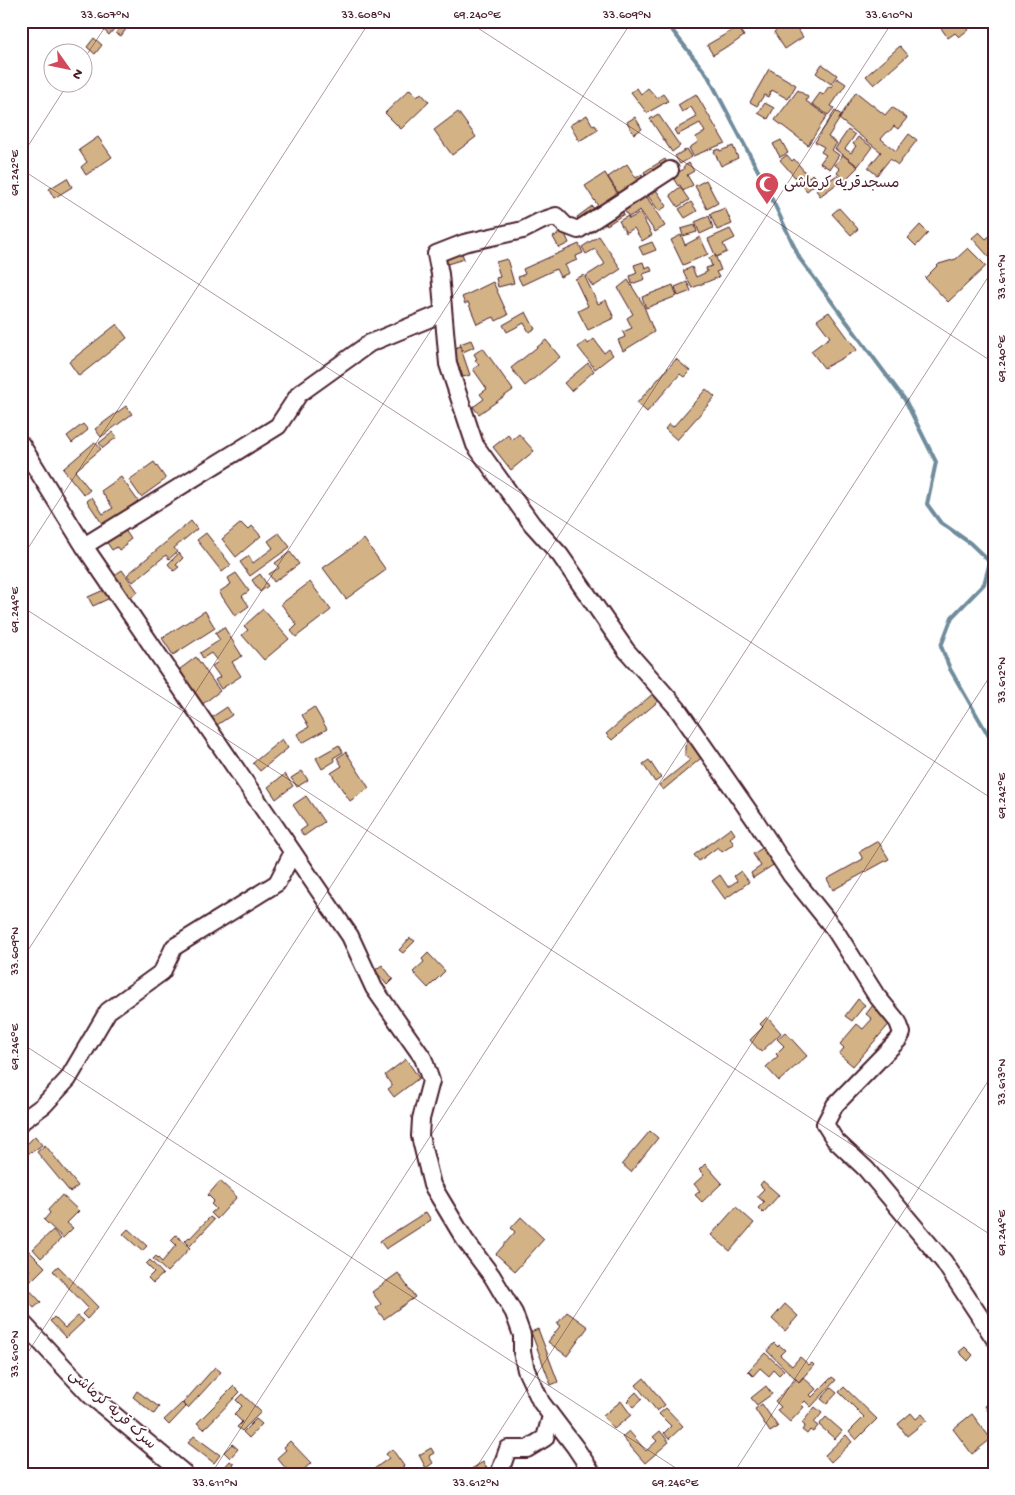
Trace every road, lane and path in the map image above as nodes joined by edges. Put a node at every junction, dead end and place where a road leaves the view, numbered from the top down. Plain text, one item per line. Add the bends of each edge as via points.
1 (670, 170) dead end
2 (443, 313) junction
3 (21, 444) edge
4 (84, 546) junction
5 (293, 852) junction
6 (21, 1122) edge
7 (21, 1321) edge
8 (994, 1338) edge
9 (551, 1416) junction
10 (185, 1474) edge
11 (499, 1474) edge
12 (593, 1474) edge

1 - 2 street via 578,230 565,225 556,216 523,230 464,243 436,254
2 - 4 street via 370,343 299,394 278,426
2 - 8 street via 448,364 475,445 532,524 560,555 626,650 678,708 791,875 835,930 876,995 898,1022 902,1033 899,1039 835,1106 825,1124 835,1140 866,1169 944,1262
3 - 4 street
4 - 5 street
5 - 6 street via 277,883 174,948 162,972 108,1011 68,1079
5 - 9 street via 350,936 374,988 423,1058 431,1081 420,1136 432,1185 514,1313 522,1335 526,1370
7 - 10 street, سرک قریه کرماشی via 90,1395
9 - 11 street via 545,1438 527,1449 508,1449
9 - 12 street

